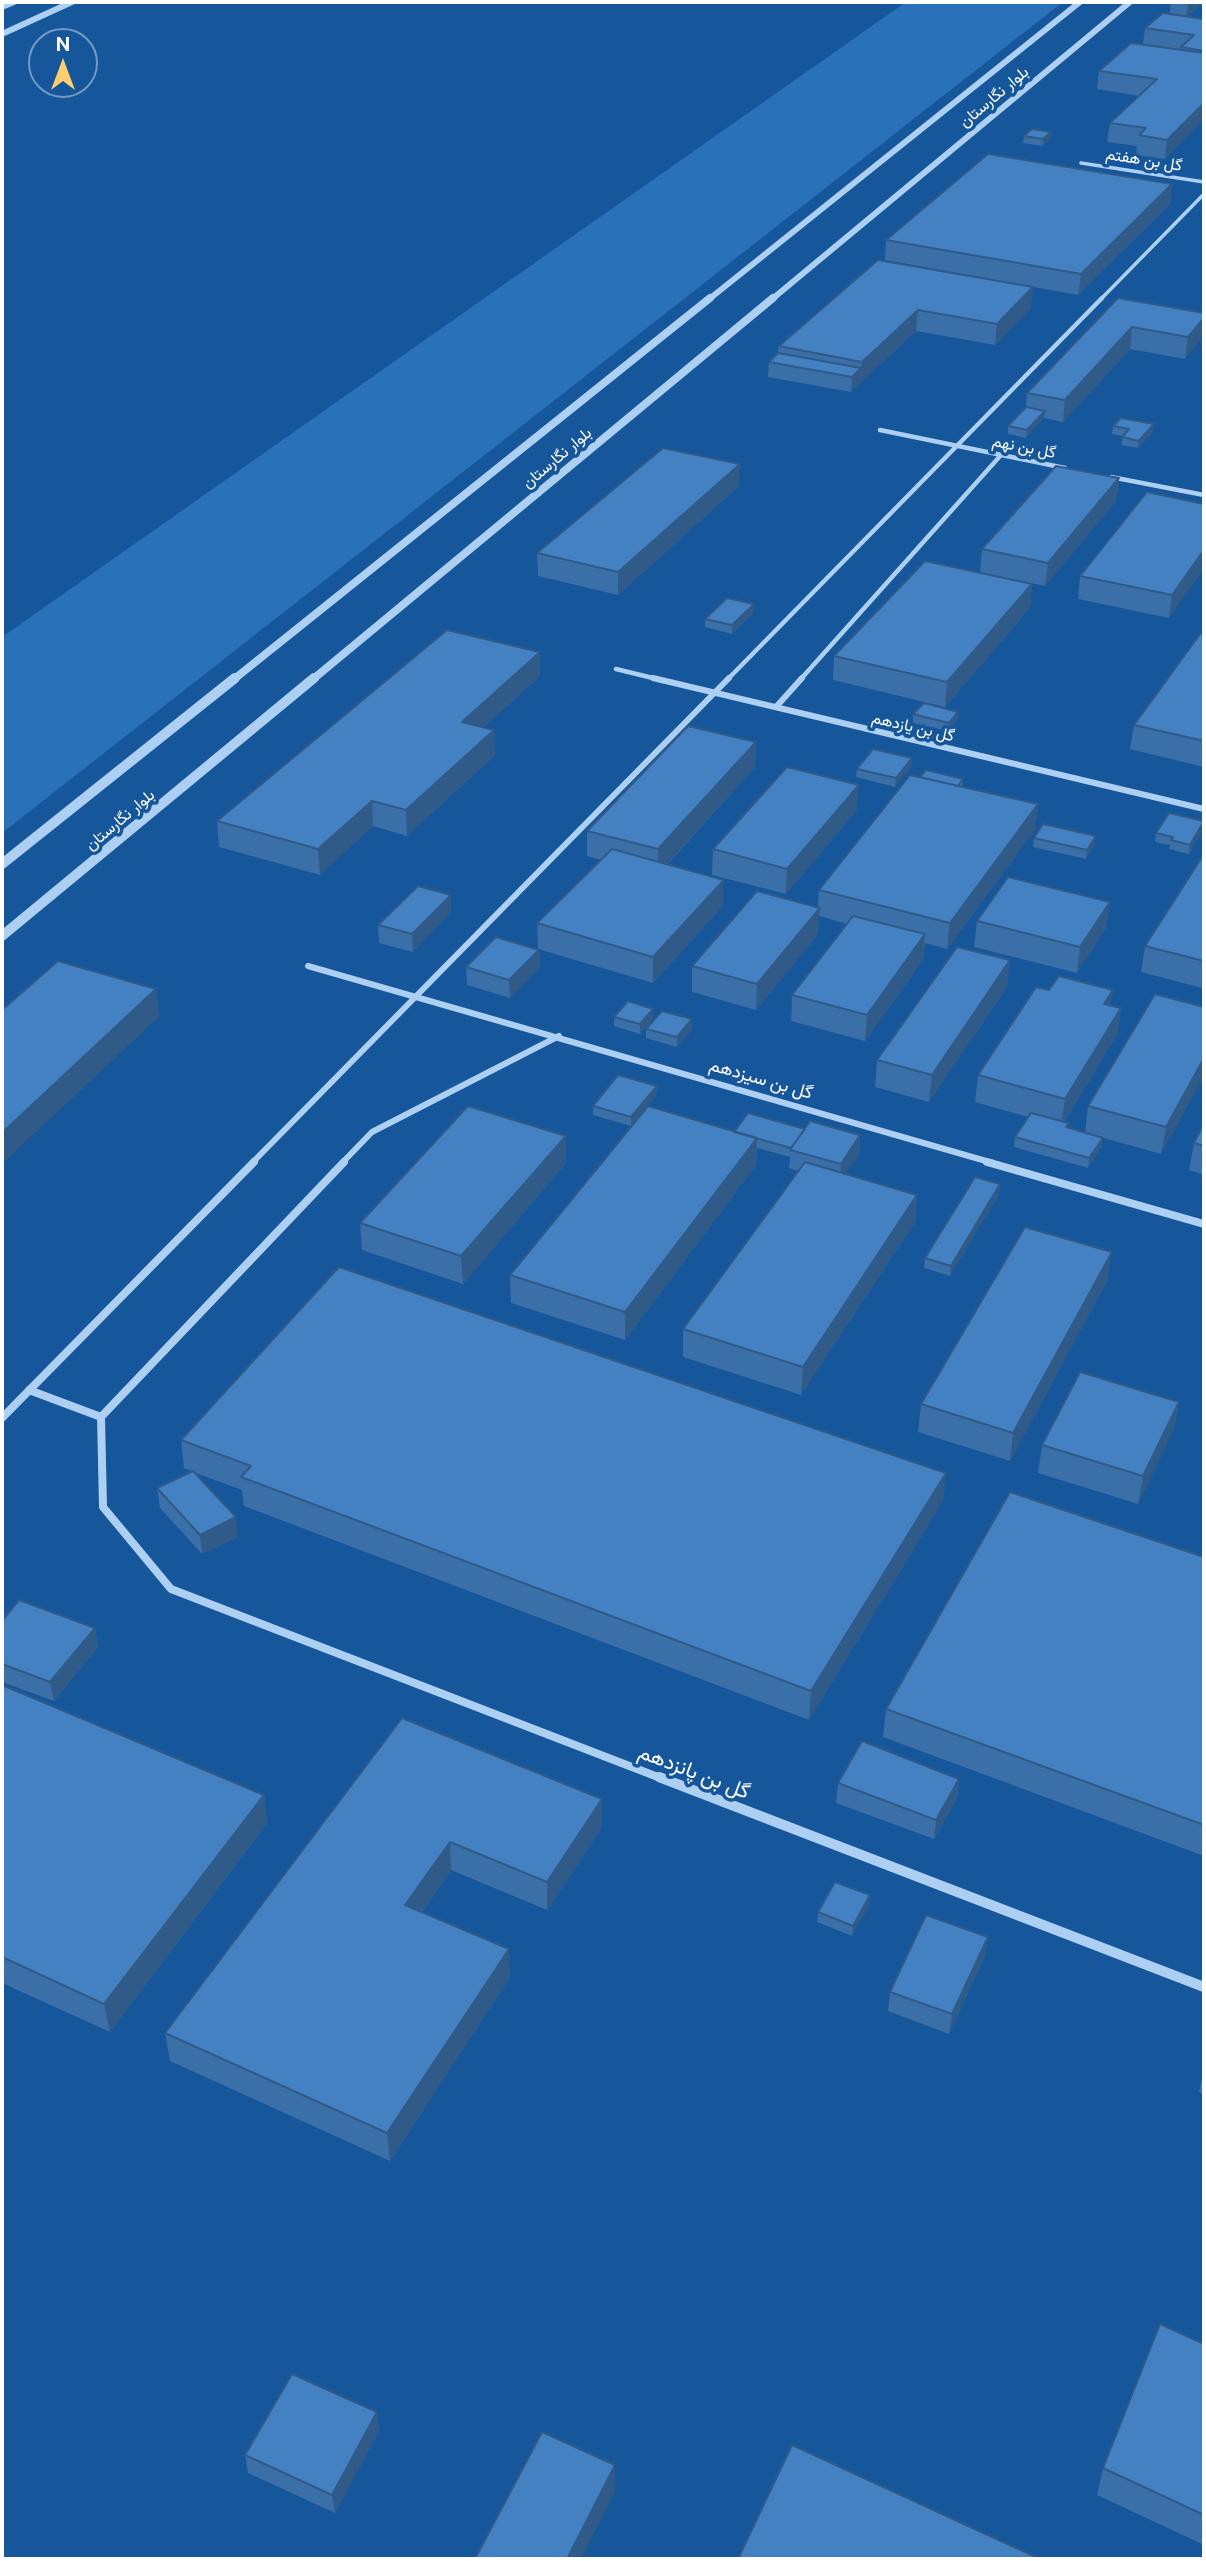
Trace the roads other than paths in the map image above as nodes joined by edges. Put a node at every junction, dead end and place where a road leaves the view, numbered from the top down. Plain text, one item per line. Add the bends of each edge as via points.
1 (14, 2) edge
2 (72, 2) edge
3 (1080, 2) edge
4 (1130, 2) edge
5 (2, 7) edge
6 (2, 34) edge
7 (1081, 163) dead end
8 (1204, 182) edge
9 (1204, 194) edge
10 (880, 430) dead end
11 (957, 446) junction
12 (1001, 455) junction
13 (1069, 468) edge
14 (1110, 477) edge
15 (1204, 495) edge
16 (616, 669) dead end
17 (713, 692) junction
18 (776, 707) junction
19 (1204, 809) edge
20 (2, 863) edge
21 (2, 936) edge
22 (308, 966) dead end
23 (416, 996) junction
24 (559, 1036) junction
25 (1204, 1224) edge
26 (29, 1390) junction
27 (101, 1417) junction
28 (2, 1418) edge
29 (1204, 1987) edge

1 - 5 street
2 - 6 street
3 - 20 street, بلوار نگارستان
4 - 21 street, بلوار نگارستان
7 - 8 street, گل بن هفتم
9 - 11 street
10 - 11 street, گل بن نهم
11 - 12 street, گل بن نهم
11 - 17 street
12 - 13 street, گل بن نهم
12 - 18 street
14 - 15 street
16 - 17 street, گل بن یازدهم
17 - 18 street, گل بن یازدهم
17 - 23 street
18 - 19 street, گل بن یازدهم
22 - 23 street, گل بن سیزدهم
23 - 24 street, گل بن سیزدهم
23 - 26 street
24 - 25 street, گل بن سیزدهم
24 - 27 street via 372,1132
26 - 27 street
26 - 28 street
27 - 29 street, گل بن پانزدهم via 103,1507 171,1589

